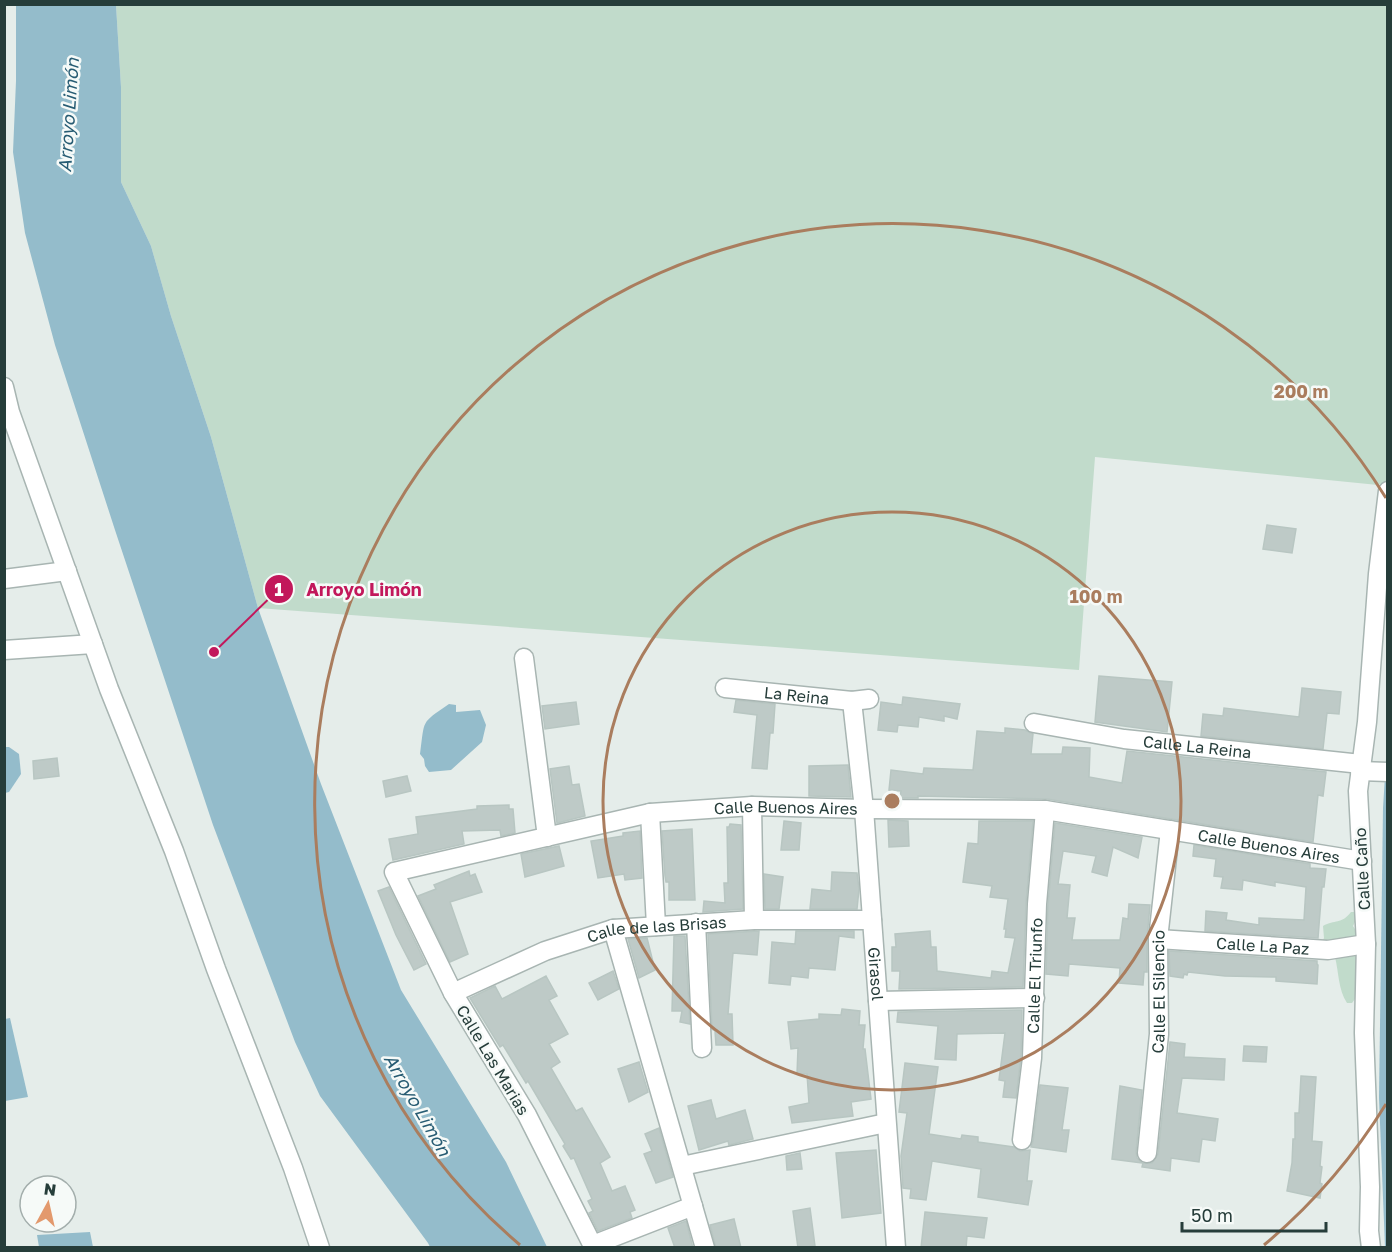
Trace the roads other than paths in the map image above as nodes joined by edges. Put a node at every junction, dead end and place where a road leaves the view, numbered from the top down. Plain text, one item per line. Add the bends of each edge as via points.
1 (4, 387) edge
2 (1388, 492) edge
3 (67, 571) junction
4 (4, 579) edge
5 (93, 644) junction
6 (4, 650) edge
7 (524, 658) dead end
8 (725, 688) dead end
9 (860, 700) joint
10 (1034, 723) dead end
11 (1371, 770) edge
12 (752, 807) junction
13 (864, 809) junction
14 (1045, 810) junction
15 (650, 813) junction
16 (1170, 830) junction
17 (547, 837) junction
18 (1362, 861) junction
19 (394, 872) joint
20 (754, 920) junction
21 (872, 920) junction
22 (696, 923) junction
23 (656, 926) junction
24 (614, 929) junction
25 (1158, 939) junction
26 (1366, 944) junction
27 (453, 993) junction
28 (1035, 998) junction
29 (878, 1001) junction
30 (702, 1048) dead end
31 (886, 1124) junction
32 (1022, 1140) dead end
33 (1147, 1153) dead end
34 (682, 1166) junction
35 (693, 1206) junction
36 (594, 1246) edge
37 (320, 1248) edge
38 (705, 1248) edge
39 (896, 1248) edge
40 (1371, 1248) edge

1 - 3 street
2 - 11 street, Calle Caño via 1366,722
3 - 4 street
3 - 5 street
5 - 6 street
5 - 37 street
7 - 17 street
8 - 9 street, La Reina
9 - 13 street, Girasol
10 - 11 street, Calle La Reina via 1124,739
11 - 18 street, Calle Caño via 1358,790
12 - 13 street, Calle Buenos Aires
12 - 15 street, Calle Buenos Aires
12 - 20 street
13 - 14 street, Calle Buenos Aires
13 - 21 street, Girasol
14 - 16 street, Calle Buenos Aires
14 - 28 street, Calle El Triunfo
15 - 17 street, Calle Buenos Aires
15 - 23 street
16 - 18 street, Calle Buenos Aires
16 - 25 street, Calle El Silencio
17 - 19 street, Calle Buenos Aires
18 - 26 street, Calle Caño
19 - 27 street, Calle Las Marias
20 - 21 street, Calle de las Brisas
20 - 22 street, Calle de las Brisas
21 - 29 street, Girasol
22 - 23 street, Calle de las Brisas
22 - 30 street
23 - 24 street, Calle de las Brisas
24 - 27 street, Calle de las Brisas via 545,951
24 - 34 street
25 - 26 street, Calle La Paz via 1328,950
25 - 33 street, Calle El Silencio via 1159,1034
26 - 40 street, Calle Caño via 1365,1097
27 - 36 street, Calle Las Marias via 528,1115
28 - 29 street
28 - 32 street, Calle El Triunfo
29 - 31 street, Girasol
31 - 34 street
31 - 39 street, Girasol
34 - 35 street
35 - 36 street
35 - 38 street

